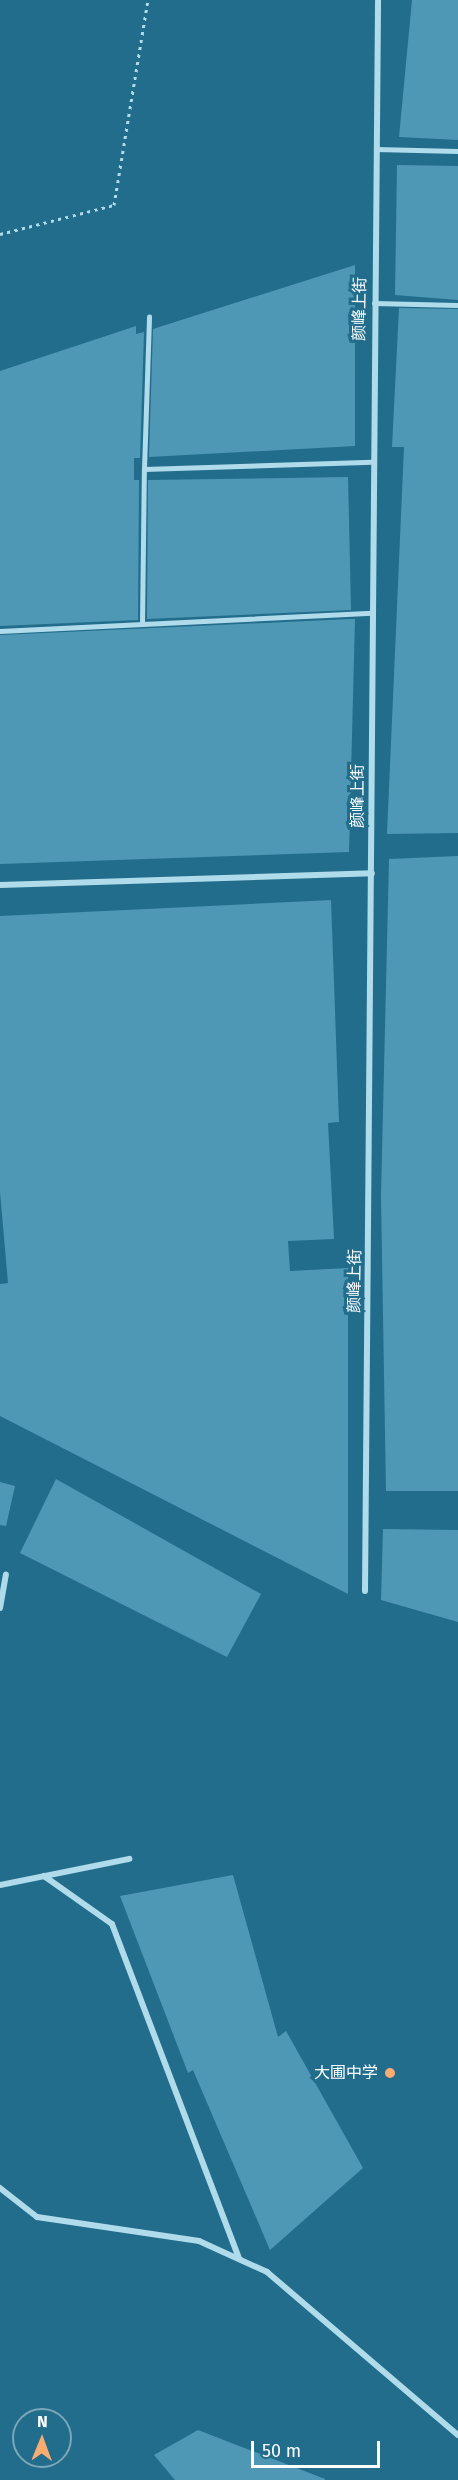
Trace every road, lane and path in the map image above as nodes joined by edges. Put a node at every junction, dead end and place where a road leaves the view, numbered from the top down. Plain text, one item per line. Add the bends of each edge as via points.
1 (148, 0) edge
2 (378, 0) edge
3 (376, 149) junction
4 (458, 151) edge
5 (0, 234) edge
6 (374, 303) junction
7 (458, 305) edge
8 (149, 317) dead end
9 (372, 462) junction
10 (144, 469) junction
11 (372, 613) junction
12 (142, 624) junction
13 (0, 631) edge
14 (372, 873) junction
15 (0, 885) edge
16 (6, 1575) dead end
17 (365, 1591) dead end
18 (0, 1608) edge
19 (129, 1859) dead end
20 (44, 1876) junction
21 (0, 1885) edge
22 (0, 2188) edge
23 (239, 2259) junction
24 (458, 2435) edge

1 - 5 path via 114,205
2 - 3 street, 颜峰上街
3 - 4 lane
3 - 6 street, 颜峰上街
6 - 7 lane
6 - 9 street, 颜峰上街
8 - 10 lane
9 - 10 lane
9 - 11 street, 颜峰上街
10 - 12 lane
11 - 12 lane
11 - 14 street, 颜峰上街
12 - 13 lane
14 - 15 street
14 - 17 street, 颜峰上街
16 - 18 street
19 - 20 street
20 - 21 street
20 - 23 street via 112,1924
22 - 23 street via 37,2217 199,2241
23 - 24 street via 267,2272

